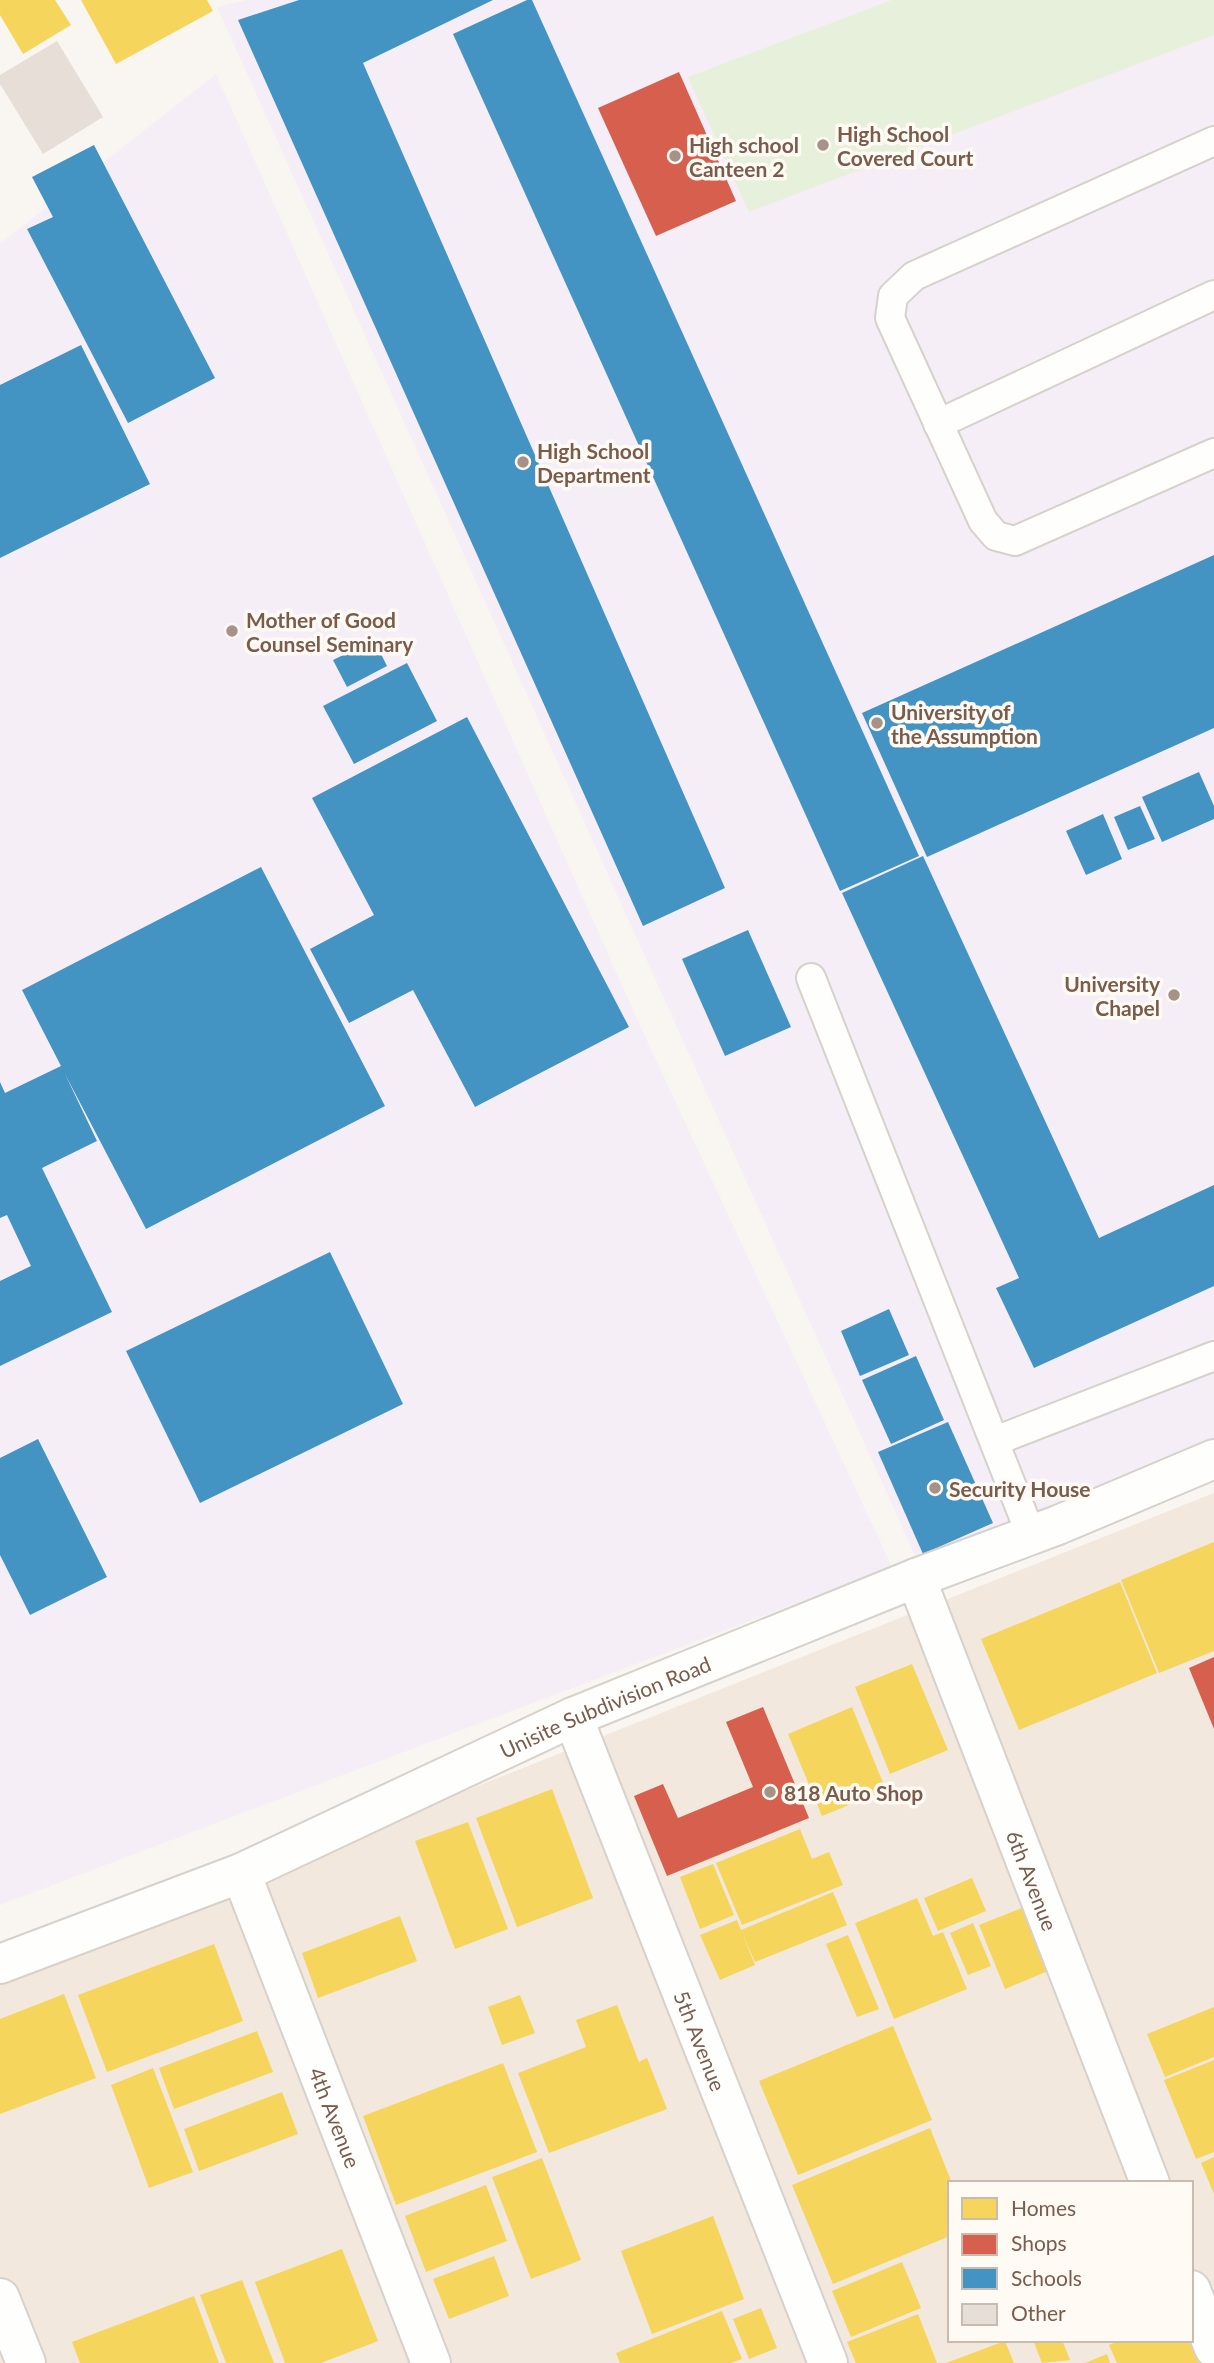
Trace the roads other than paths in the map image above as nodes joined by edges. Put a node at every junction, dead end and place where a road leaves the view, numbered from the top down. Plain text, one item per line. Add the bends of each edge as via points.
1 (1214, 141) edge
2 (1214, 295) edge
3 (938, 424) junction
4 (1214, 453) edge
5 (811, 978) dead end
6 (1214, 1356) edge
7 (995, 1441) junction
8 (1214, 1460) edge
9 (1031, 1535) junction
10 (916, 1578) junction
11 (573, 1717) junction
12 (241, 1873) junction
13 (0, 1964) edge
14 (1149, 2181) edge
15 (1193, 2295) edge
16 (0, 2298) edge
17 (1214, 2348) edge
18 (26, 2363) edge
19 (431, 2363) edge
20 (828, 2363) edge

1 - 3 lane via 914,276 893,296 890,318
2 - 3 lane
3 - 4 lane via 983,521 996,536 1015,541
5 - 7 lane
6 - 7 lane
7 - 9 lane
8 - 9 street, Unisite Subdivision Road
9 - 10 street, Unisite Subdivision Road
10 - 11 street, Unisite Subdivision Road
10 - 14 street, 6th Avenue
11 - 12 street, Unisite Subdivision Road
11 - 20 street, 5th Avenue
12 - 13 street, Unisite Subdivision Road
12 - 19 street, 4th Avenue
15 - 17 street
16 - 18 street

